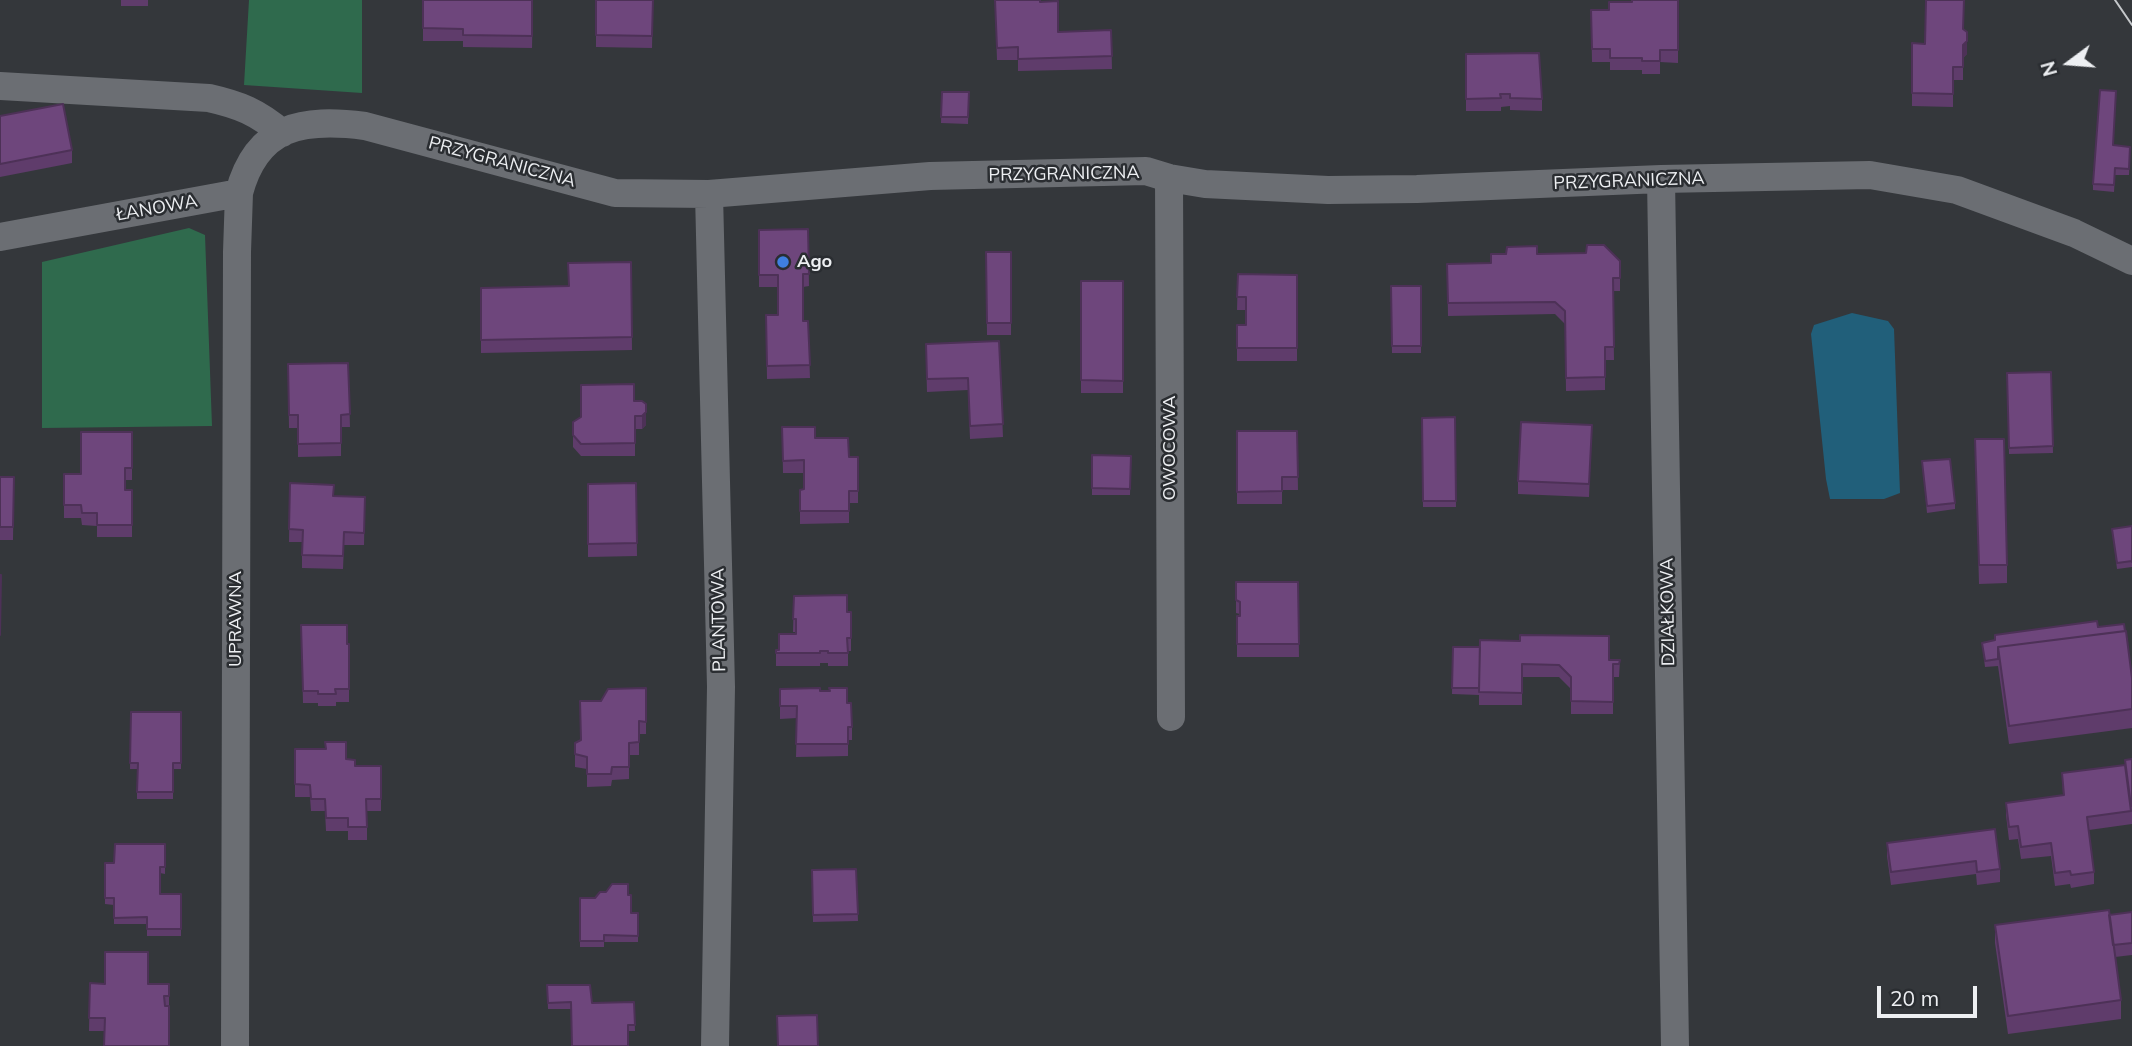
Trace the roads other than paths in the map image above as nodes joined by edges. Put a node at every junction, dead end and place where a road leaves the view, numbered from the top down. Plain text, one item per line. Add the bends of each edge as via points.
1 (0, 86) edge
2 (282, 133) junction
3 (1169, 178) junction
4 (1661, 179) junction
5 (239, 193) junction
6 (709, 194) junction
7 (0, 237) edge
8 (2132, 261) edge
9 (1171, 717) dead end
10 (235, 1046) edge
11 (715, 1046) edge
12 (1675, 1046) edge

1 - 2 street via 209,98 237,104
2 - 5 street via 251,161
2 - 6 street, PRZYGRANICZNA via 315,122 365,126 615,193
3 - 4 street, PRZYGRANICZNA via 1328,190
3 - 6 street, PRZYGRANICZNA via 1146,171 930,176
3 - 9 street, OWOCOWA
4 - 8 street, PRZYGRANICZNA via 1870,175 1920,183 1956,190 2074,233
4 - 12 street, DZIAŁKOWA
5 - 7 street, ŁANOWA
5 - 10 street, UPRAWNA
6 - 11 street, PLANTOWA via 721,688

